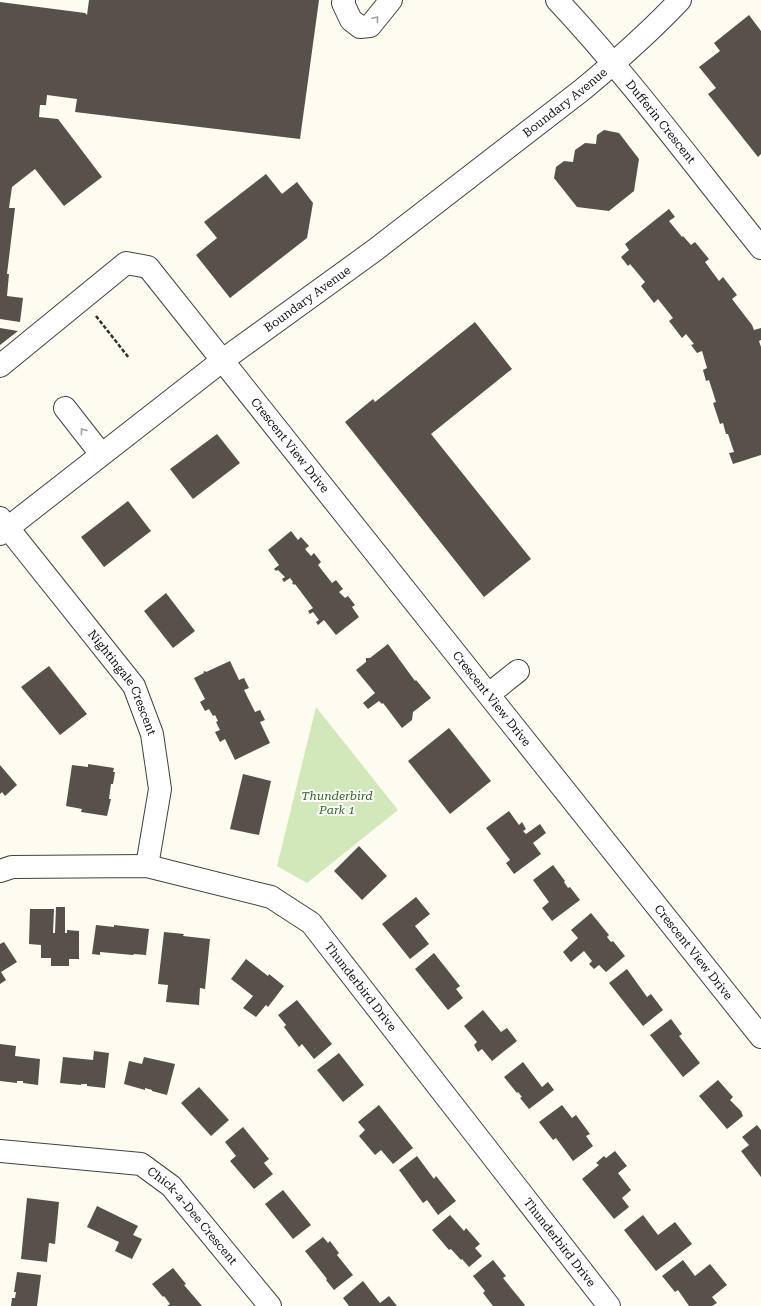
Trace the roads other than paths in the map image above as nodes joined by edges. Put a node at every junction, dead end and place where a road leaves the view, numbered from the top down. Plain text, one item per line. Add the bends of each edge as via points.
1 (344, 0) edge
2 (391, 0) edge
3 (556, 0) edge
4 (680, 0) edge
5 (614, 64) junction
6 (761, 248) edge
7 (223, 360) junction
8 (0, 366) edge
9 (66, 408) dead end
10 (101, 454) junction
11 (2, 527) edge
12 (518, 671) dead end
13 (489, 694) junction
14 (147, 866) junction
15 (0, 871) edge
16 (761, 1036) edge
17 (0, 1151) edge
18 (270, 1306) edge
19 (609, 1306) edge

1 -> 2 street via 351,20 360,27 370,26
3 - 5 street, Dufferin Crescent
4 - 5 street, Boundary Avenue
5 - 6 street, Dufferin Crescent
5 - 7 street, Boundary Avenue via 375,250
7 - 8 street, Crescent View Drive via 148,267 126,264
7 - 10 street, Boundary Avenue
7 - 13 street, Crescent View Drive
10 -> 9 street
10 - 11 street, Boundary Avenue
11 - 14 street, Nightingale Crescent via 134,686 152,734 160,789
12 - 13 street
13 - 16 street, Crescent View Drive
14 - 15 street, Thunderbird Drive via 12,867
14 - 19 street, Thunderbird Drive via 271,897 311,923
17 - 18 street, Chick-a-Dee Crescent via 141,1164 171,1186

